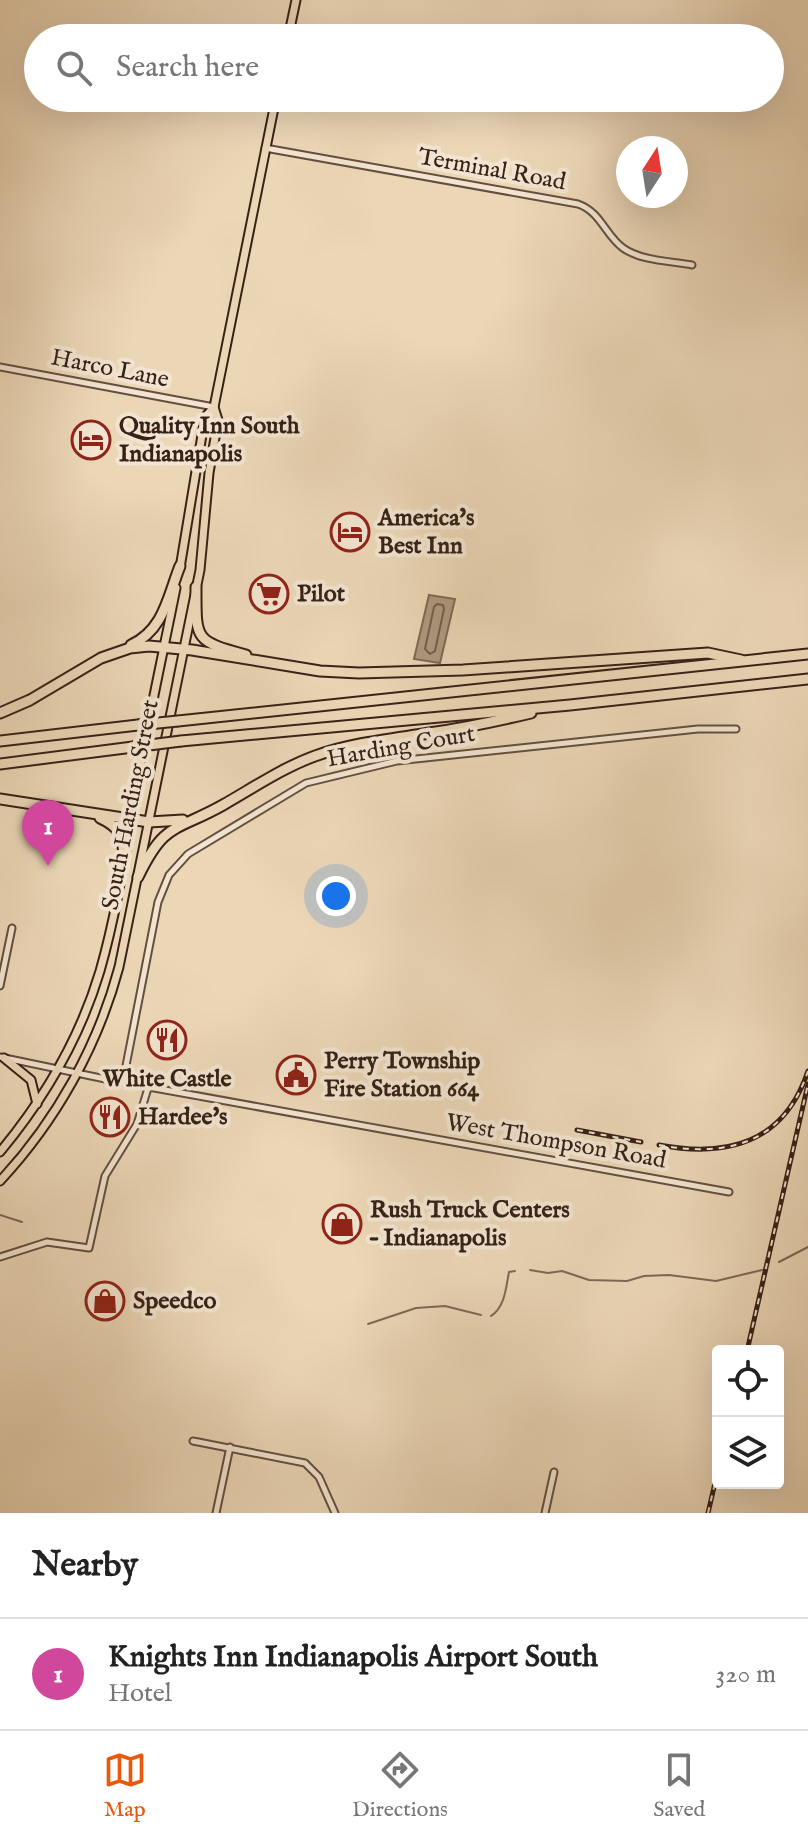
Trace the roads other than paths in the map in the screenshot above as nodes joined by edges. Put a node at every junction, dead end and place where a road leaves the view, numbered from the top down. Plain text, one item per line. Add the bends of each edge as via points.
1 (296, 0) edge
2 (291, 24) edge
3 (273, 112) edge
4 (265, 148) junction
5 (692, 265) dead end
6 (0, 367) edge
7 (214, 407) junction
8 (180, 566) junction
9 (196, 587) junction
10 (164, 647) junction
11 (183, 649) junction
12 (115, 653) junction
13 (808, 654) edge
14 (741, 660) junction
15 (284, 664) junction
16 (808, 679) edge
17 (570, 705) junction
18 (0, 713) edge
19 (736, 729) dead end
20 (0, 741) edge
21 (0, 764) edge
22 (0, 799) edge
23 (93, 815) junction
24 (194, 819) junction
25 (131, 820) junction
26 (149, 822) junction
27 (124, 857) junction
28 (138, 877) junction
29 (12, 928) dead end
30 (0, 986) edge
31 (2, 1057) edge
32 (58, 1068) junction
33 (77, 1072) junction
34 (123, 1081) junction
35 (149, 1085) junction
36 (37, 1104) junction
37 (0, 1152) edge
38 (0, 1181) edge
39 (729, 1192) dead end
40 (0, 1257) edge
41 (193, 1441) dead end
42 (230, 1447) junction
43 (554, 1472) dead end
44 (216, 1513) edge
45 (335, 1513) edge
46 (545, 1513) edge

1 - 2 main road
3 - 4 main road, South Harding Street
4 - 5 street, Terminal Road via 576,203 595,213 628,251
4 - 7 main road, South Harding Street
6 - 7 street, Harco Lane
7 - 8 main road, South Harding Street via 205,417
7 - 9 main road, South Harding Street via 218,420
8 - 10 main road, South Harding Street
8 - 12 highway via 156,626
9 - 11 main road, South Harding Street
9 - 15 highway via 196,627 207,643
10 - 11 highway
10 - 12 highway
10 - 25 main road, South Harding Street
11 - 15 highway
11 - 26 main road, South Harding Street
12 - 18 highway
13 - 14 highway
14 - 15 highway via 708,653 396,674
14 - 20 highway, bridge
16 - 17 highway
17 - 21 highway, bridge via 181,741
17 - 24 highway via 314,756
19 - 34 street, Harding Court via 397,761 297,787 188,854 169,875 158,902
22 - 23 highway
23 - 25 highway
23 - 27 highway via 120,830
24 - 26 highway
24 - 28 highway via 159,840
25 - 26 highway
25 - 27 main road, South Harding Street
26 - 28 main road, South Harding Street
27 - 32 main road, South Harding Street via 100,970
28 - 33 main road, South Harding Street via 112,992
29 - 30 street
31 - 32 street, West Thompson Road
31 - 36 main road via 31,1080
32 - 33 street, West Thompson Road
32 - 36 main road, South Harding Street
33 - 34 street, West Thompson Road
33 - 38 main road, South Harding Street via 35,1139
34 - 35 street, West Thompson Road
35 - 39 street, West Thompson Road
35 - 40 street via 139,1122 105,1174 89,1248 47,1242
36 - 37 main road, South Harding Street
41 - 42 street
42 - 44 street
42 - 45 street via 299,1461 313,1469
43 - 46 street

